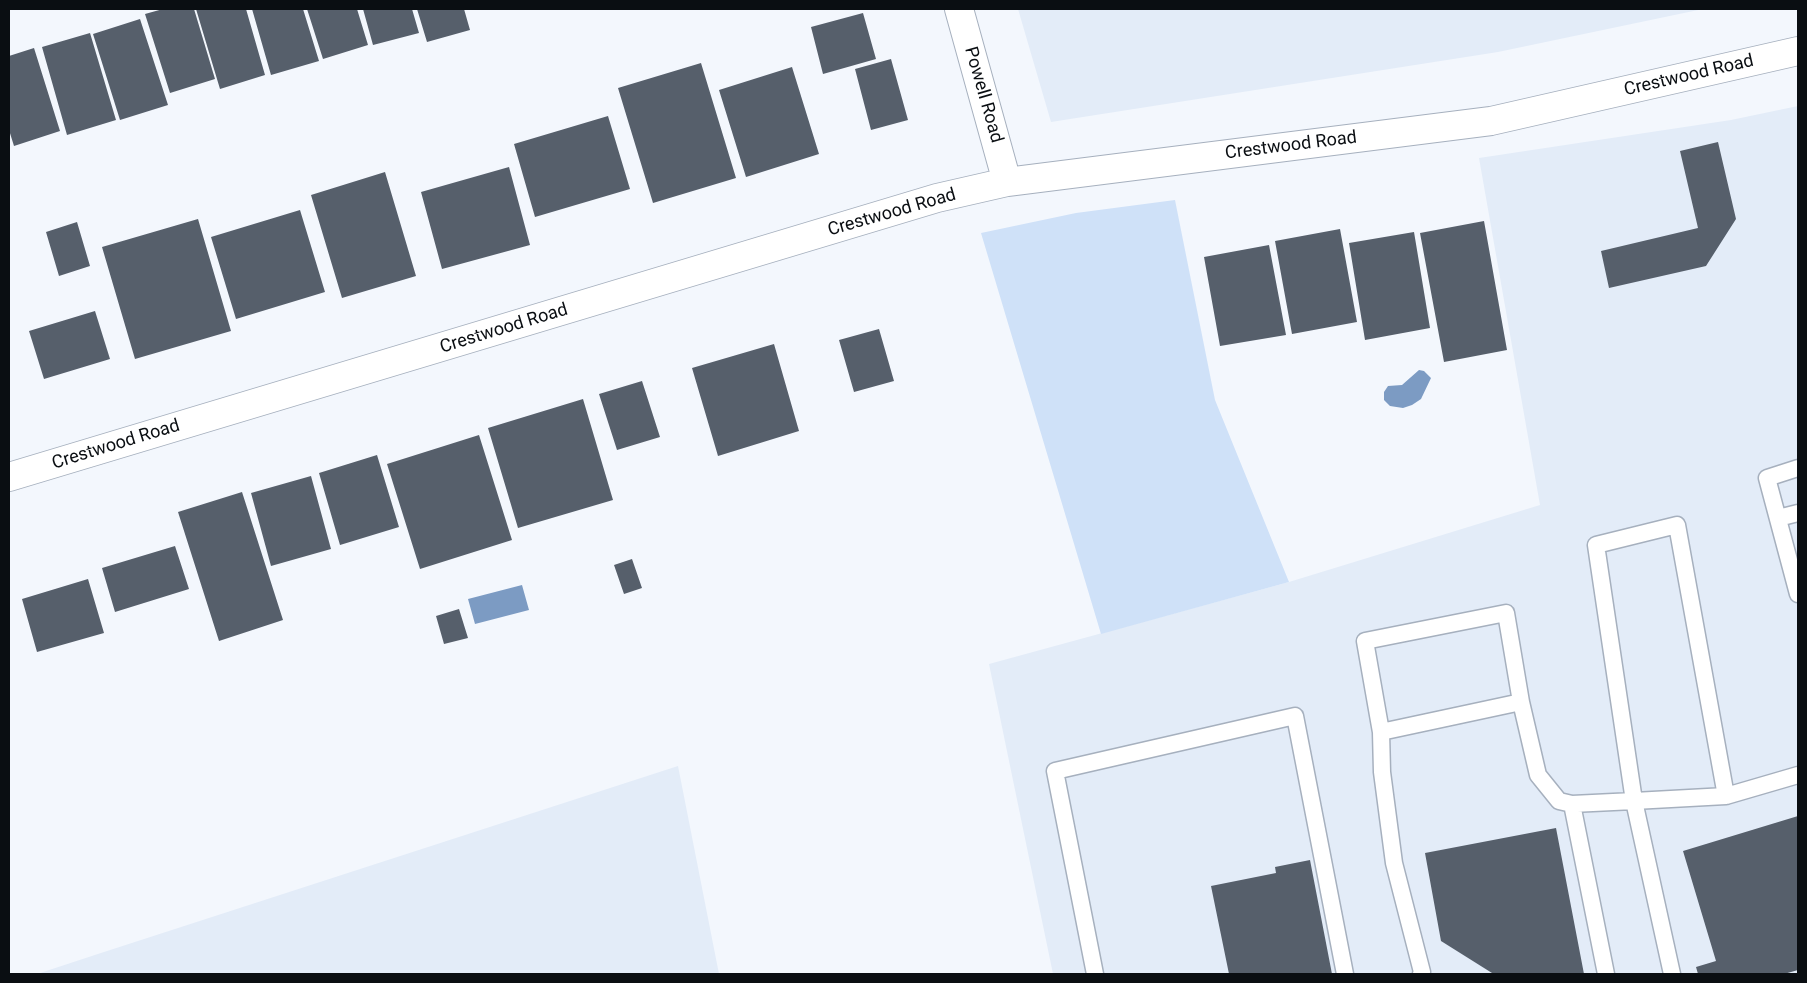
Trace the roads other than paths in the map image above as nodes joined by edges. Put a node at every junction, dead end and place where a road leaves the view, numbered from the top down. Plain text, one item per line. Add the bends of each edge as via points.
1 (959, 9) edge
2 (1798, 51) edge
3 (1007, 182) junction
4 (1798, 468) edge
5 (9, 478) edge
6 (1798, 513) edge
7 (1778, 518) junction
8 (1798, 594) edge
9 (1521, 702) junction
10 (1381, 732) junction
11 (1798, 776) edge
12 (1726, 796) junction
13 (1634, 801) junction
14 (1572, 804) junction
15 (1095, 974) edge
16 (1345, 974) edge
17 (1421, 974) edge
18 (1606, 974) edge
19 (1672, 974) edge

1 - 3 street, Powell Road
2 - 3 street, Crestwood Road via 1491,121
3 - 5 street, Crestwood Road via 937,198
4 - 7 lane via 1767,478
6 - 7 lane
7 - 8 lane
9 - 10 lane
9 - 10 lane via 1506,613 1365,641
9 - 14 lane via 1538,775 1560,801
10 - 17 lane via 1382,772 1394,863
11 - 12 lane
12 - 13 lane
12 - 13 lane via 1677,525 1596,545
13 - 14 lane
13 - 19 lane
14 - 18 lane
15 - 16 lane via 1054,771 1295,716

